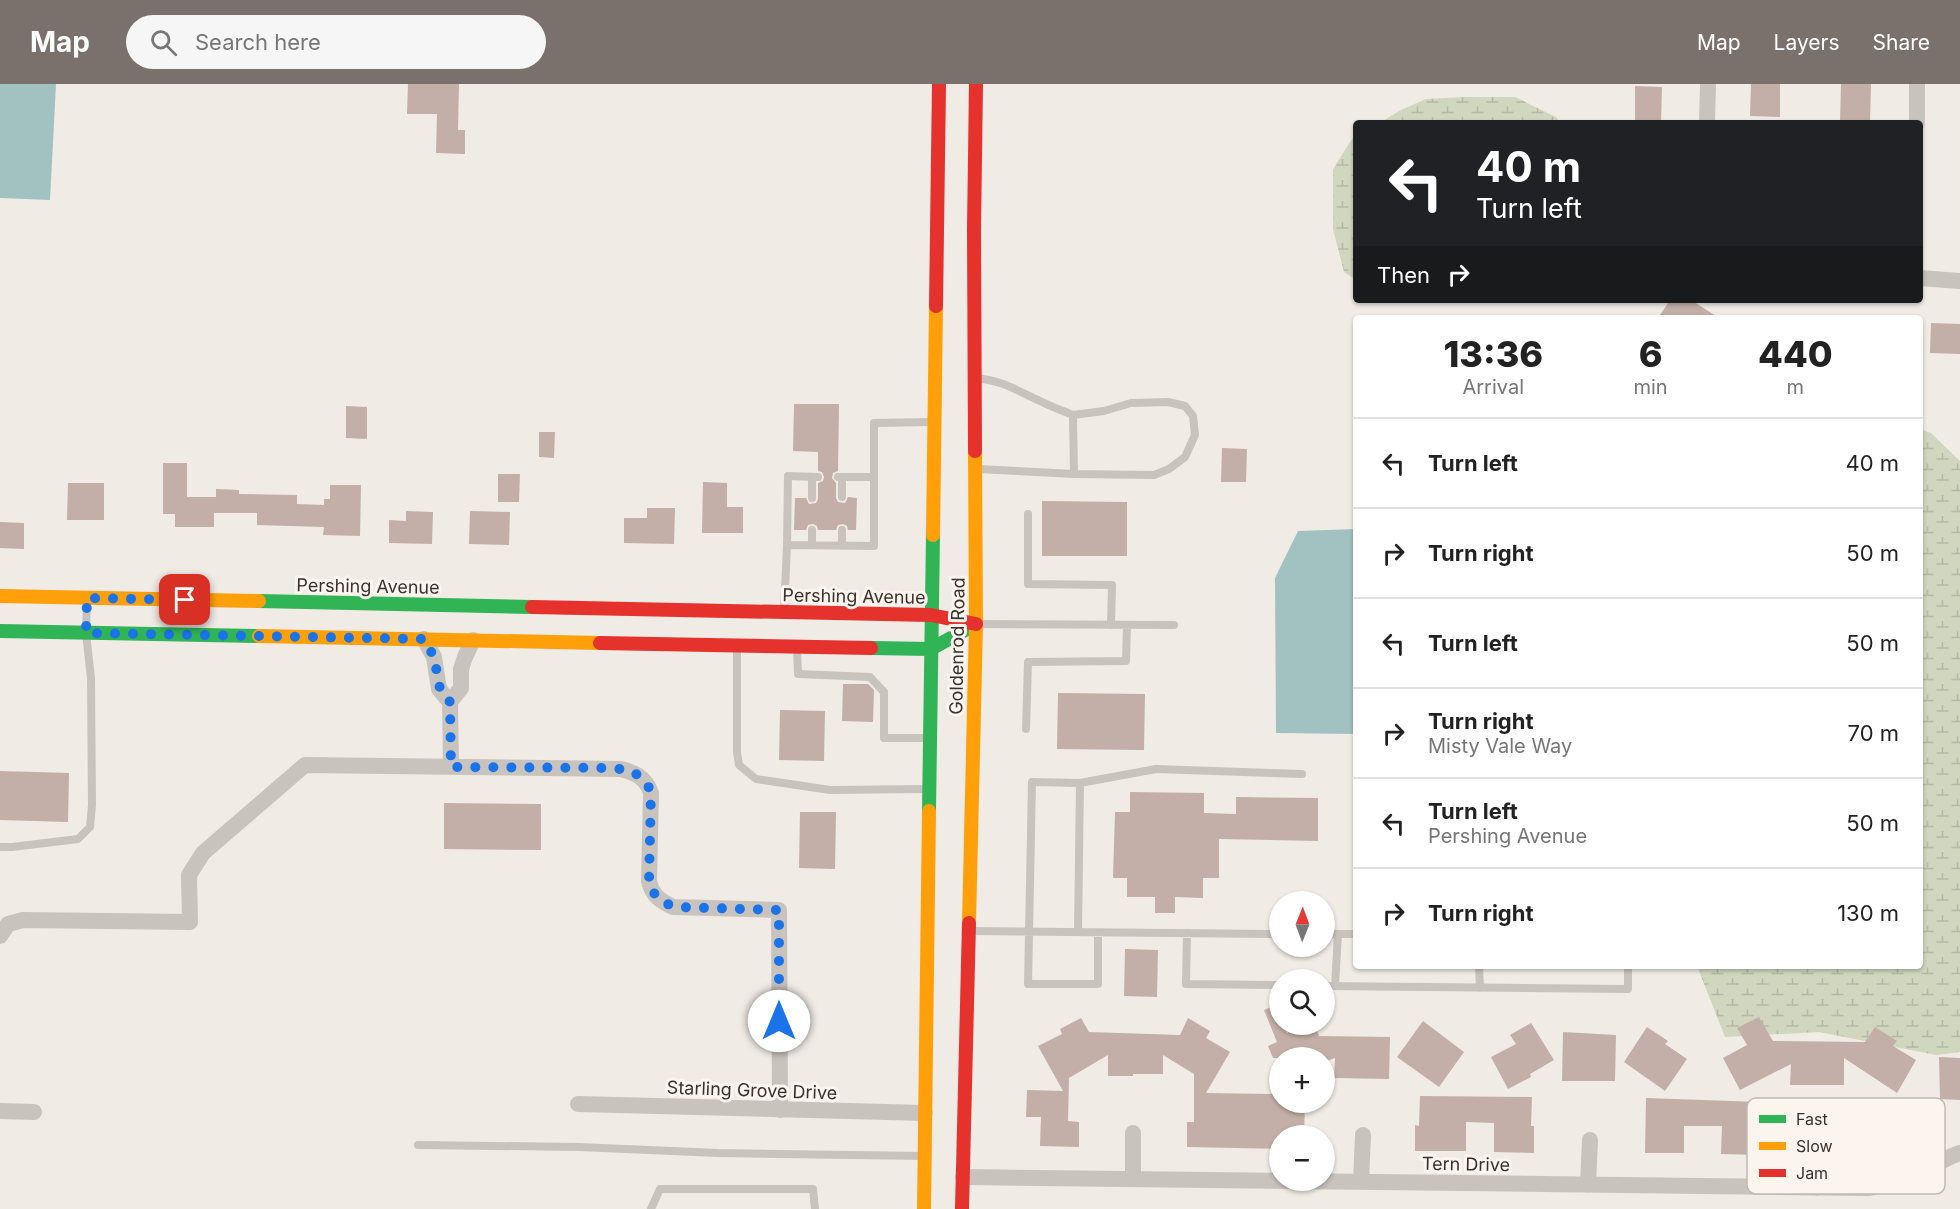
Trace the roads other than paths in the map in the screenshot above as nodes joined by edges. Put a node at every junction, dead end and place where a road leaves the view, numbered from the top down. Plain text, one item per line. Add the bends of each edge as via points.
1 (939, 84) edge
2 (976, 84) edge
3 (1708, 84) edge
4 (1917, 84) edge
5 (1707, 120) edge
6 (1917, 120) edge
7 (1923, 278) edge
8 (1960, 281) edge
9 (962, 287) dead end
10 (975, 327) junction
11 (975, 378) junction
12 (1073, 414) junction
13 (934, 422) junction
14 (976, 468) junction
15 (1074, 474) junction
16 (873, 477) junction
17 (842, 497) dead end
18 (812, 498) dead end
19 (1028, 514) dead end
20 (812, 530) dead end
21 (842, 530) dead end
22 (787, 544) junction
23 (812, 545) junction
24 (842, 545) junction
25 (0, 596) edge
26 (87, 598) junction
27 (784, 612) junction
28 (931, 615) junction
29 (976, 624) junction
30 (1111, 625) junction
31 (1126, 625) junction
32 (1174, 625) dead end
33 (0, 631) edge
34 (86, 633) junction
35 (424, 639) junction
36 (473, 640) junction
37 (737, 645) junction
38 (797, 646) junction
39 (931, 649) junction
40 (450, 702) junction
41 (1026, 729) dead end
42 (930, 738) junction
43 (451, 767) junction
44 (1302, 774) dead end
45 (1080, 783) junction
46 (929, 789) junction
47 (0, 847) edge
48 (970, 931) junction
49 (1028, 932) junction
50 (1078, 932) junction
51 (1098, 933) junction
52 (1187, 933) junction
53 (1269, 934) edge
54 (1338, 934) joint
55 (1353, 934) edge
56 (0, 936) edge
57 (1479, 969) edge
58 (1628, 969) edge
59 (1269, 985) edge
60 (1335, 986) joint
61 (1480, 988) junction
62 (578, 1104) dead end
63 (780, 1110) junction
64 (0, 1111) edge
65 (34, 1112) dead end
66 (925, 1113) junction
67 (1133, 1133) dead end
68 (1363, 1135) dead end
69 (1590, 1140) dead end
70 (417, 1145) dead end
71 (1960, 1153) edge
72 (925, 1156) junction
73 (1945, 1158) edge
74 (963, 1177) junction
75 (1133, 1179) junction
76 (1361, 1182) junction
77 (1588, 1185) junction
78 (1747, 1187) edge
79 (651, 1209) edge
80 (816, 1209) edge
81 (924, 1209) edge
82 (962, 1209) edge

1 - 13 main road, Goldenrod Road
2 - 10 main road, Goldenrod Road
3 - 5 street
4 - 6 street
7 - 8 street
9 - 10 main road
10 - 11 main road, Goldenrod Road
11 - 12 lane via 1009,385
11 - 14 main road, Goldenrod Road
12 - 15 lane
12 - 15 lane via 1131,403 1168,402 1185,406 1193,416 1195,435 1185,457 1154,475
13 - 16 lane via 874,423
13 - 28 main road, Goldenrod Road
14 - 15 lane
14 - 29 main road, Goldenrod Road
16 - 17 lane via 840,477
16 - 24 lane via 874,546
18 - 22 lane via 815,477 788,476
19 - 30 lane via 1028,584 1112,585
20 - 23 lane
21 - 24 lane
22 - 23 lane
22 - 27 lane
23 - 24 lane
25 - 26 main road, Pershing Avenue
26 - 27 main road, Pershing Avenue
26 - 34 lane
27 - 28 main road, Pershing Avenue
28 - 29 main road, Pershing Avenue
28 - 39 main road, Goldenrod Road
29 - 30 lane
29 - 39 main road
29 - 48 main road, Goldenrod Road
30 - 31 lane
31 - 32 lane
31 - 41 lane via 1126,662 1028,662
33 - 34 main road
34 - 35 main road
34 - 47 lane via 91,678 90,827 78,839
35 - 36 main road
35 - 40 street via 434,657 440,689
36 - 37 main road
36 - 40 street via 461,669 461,688
37 - 38 main road
37 - 46 lane via 736,752 739,765 756,779 830,790
38 - 39 main road
38 - 42 lane via 798,674 870,677 884,692 884,738
39 - 42 main road, Goldenrod Road
40 - 43 street
42 - 46 main road, Goldenrod Road
43 - 56 street via 305,765 203,853 189,875 190,922 23,920 8,924
43 - 63 street via 610,768 632,772 642,777 651,793 649,881 656,897 674,907 779,910
44 - 45 lane via 1156,769
45 - 49 lane via 1032,782
45 - 50 lane
46 - 66 main road, Goldenrod Road
48 - 49 lane
48 - 74 main road, Goldenrod Road
49 - 50 lane
49 - 51 lane via 1028,984 1098,984
50 - 51 lane
51 - 52 lane
52 - 53 lane
52 - 59 lane via 1186,984
54 - 55 lane
54 - 60 lane
57 - 61 lane
58 - 61 lane via 1628,989
60 - 61 lane
62 - 63 street, Starling Grove Drive
63 - 66 street, Starling Grove Drive
64 - 65 street
66 - 72 main road, Goldenrod Road
67 - 75 street
68 - 76 street
69 - 77 street
70 - 72 lane
71 - 73 street, Tern Drive
72 - 81 main road, Goldenrod Road
74 - 75 street, Tern Drive
74 - 82 main road, Goldenrod Road
75 - 76 street, Tern Drive
76 - 77 street, Tern Drive
77 - 78 street, Tern Drive
79 - 80 lane via 660,1189 813,1189

